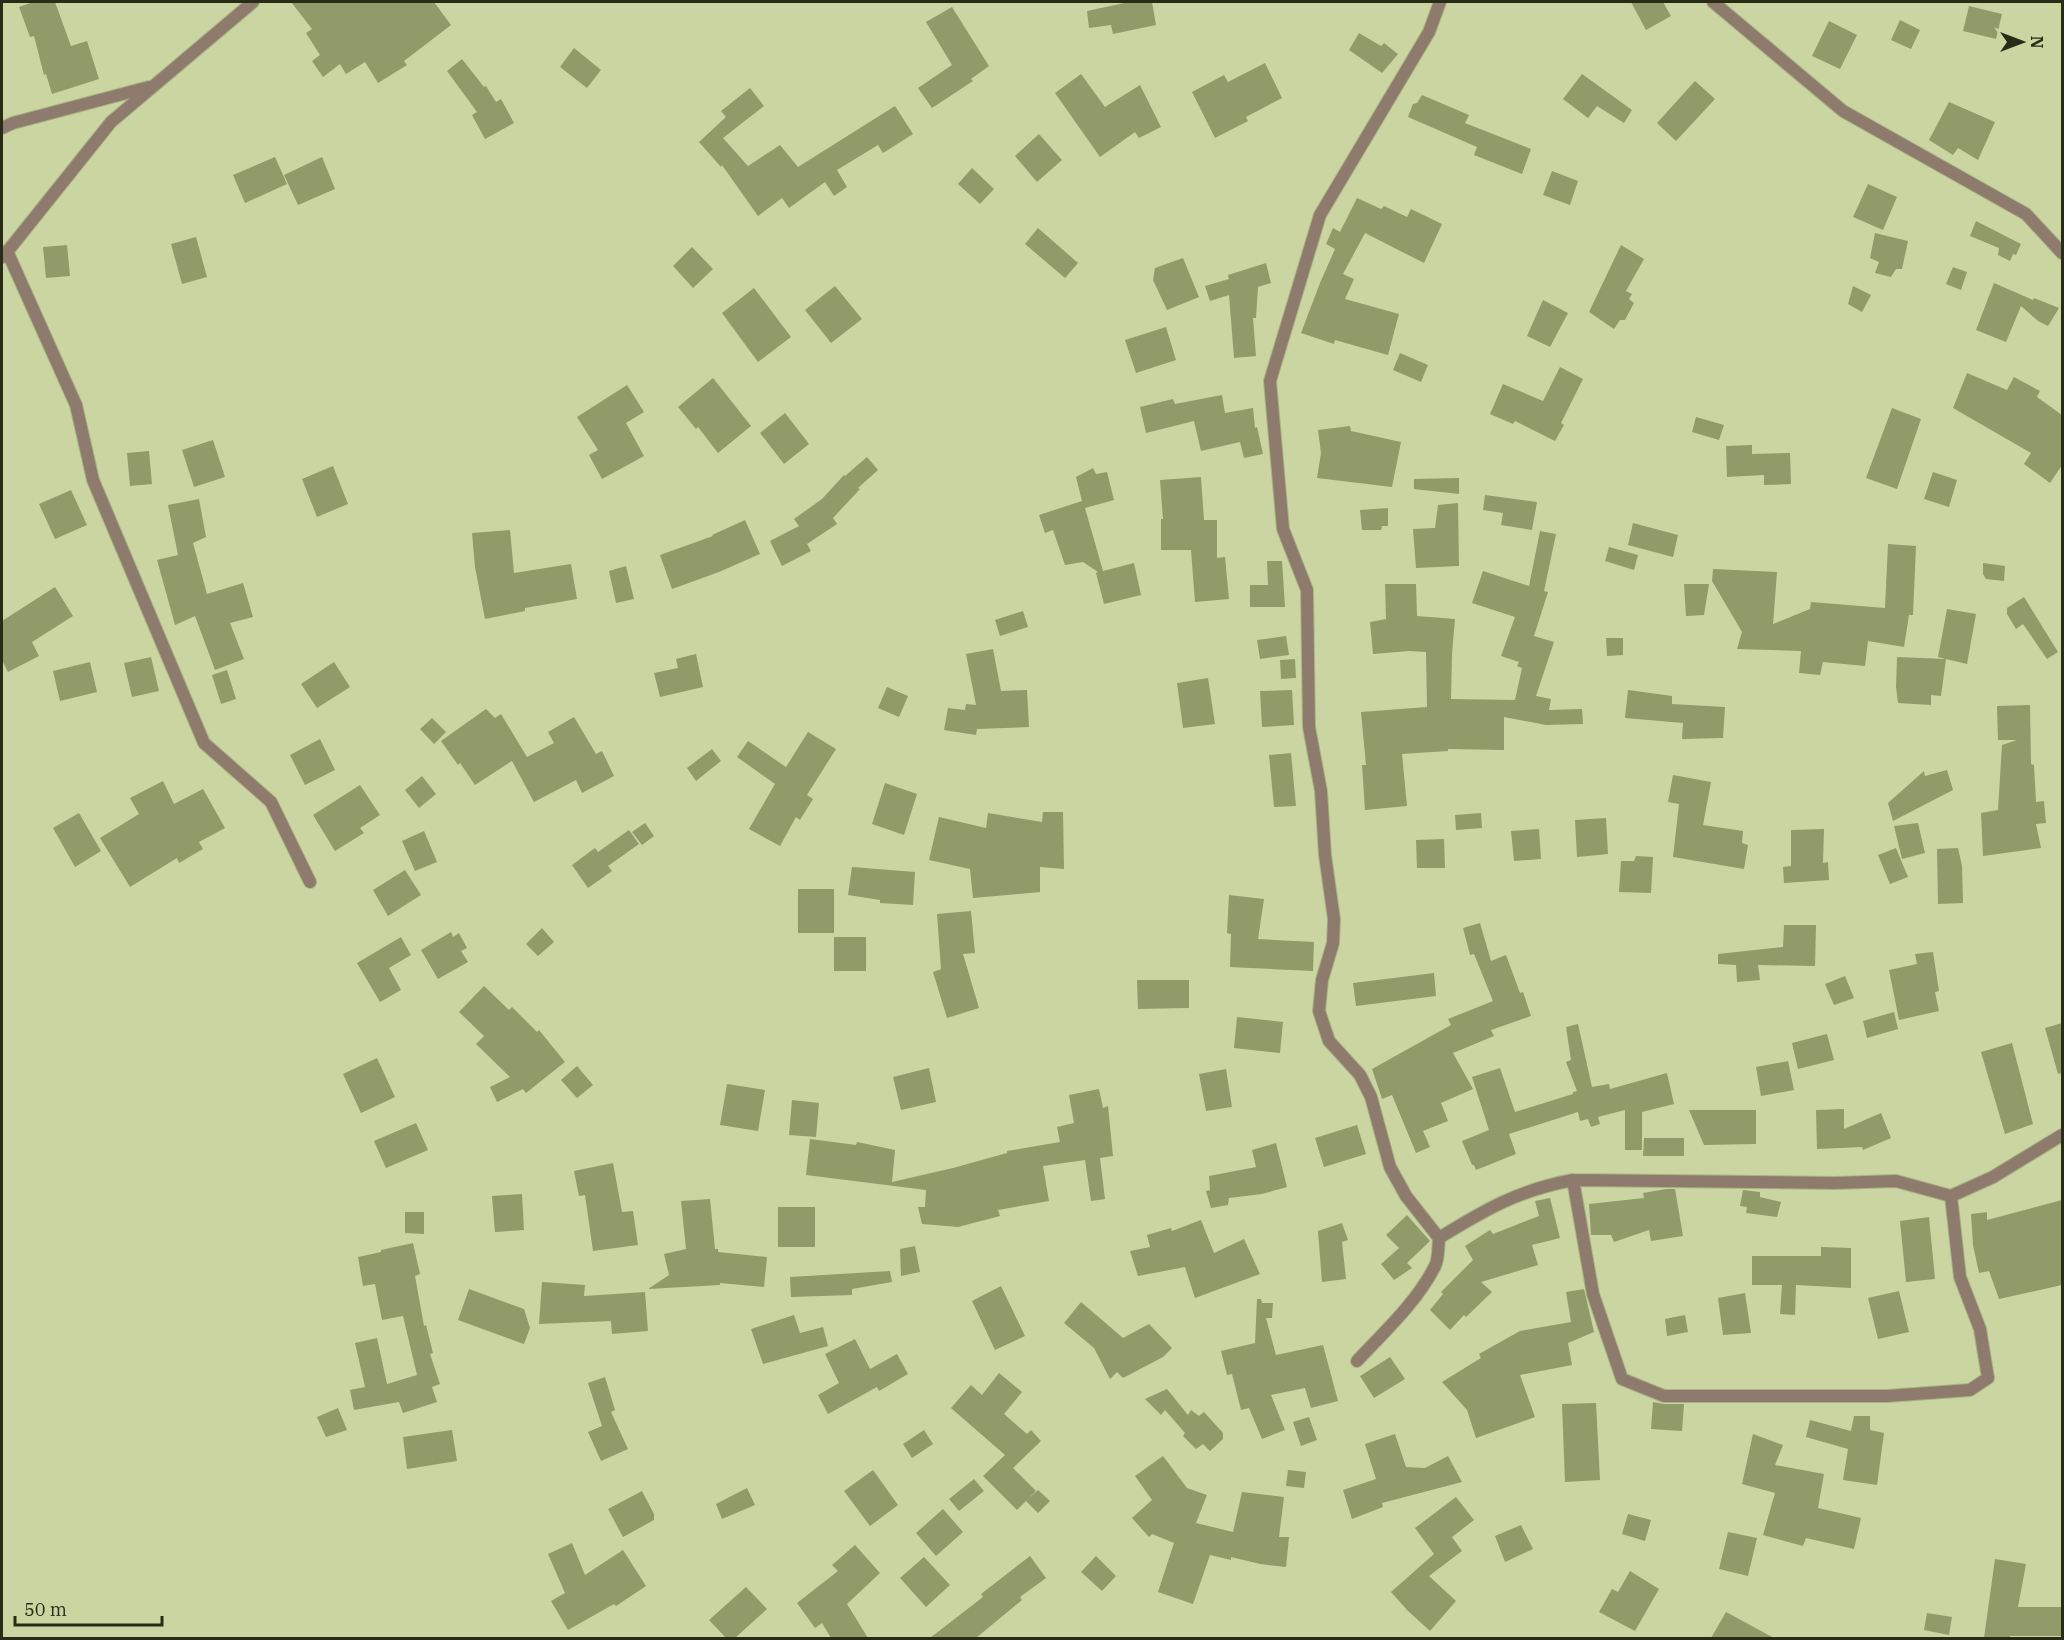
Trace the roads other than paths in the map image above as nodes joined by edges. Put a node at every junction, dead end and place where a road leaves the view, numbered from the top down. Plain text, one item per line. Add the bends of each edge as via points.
1 (253, 2) edge
2 (1440, 2) edge
3 (1713, 2) edge
4 (153, 86) junction
5 (2, 128) edge
6 (2062, 253) edge
7 (4, 255) edge
8 (310, 882) dead end
9 (2062, 1135) edge
10 (1573, 1180) junction
11 (1951, 1196) junction
12 (1439, 1238) junction
13 (1357, 1361) dead end

1 - 4 street
2 - 12 street via 1429,32 1320,215 1270,381 1283,529 1307,590 1309,727 1321,791 1334,919 1319,1011 1329,1041 1360,1075 1371,1097 1390,1167 1406,1196
3 - 6 street via 1843,111 2026,214
4 - 5 street
4 - 7 street via 111,122
7 - 8 street via 76,405 93,480 204,743 271,802
9 - 11 street via 1993,1177
10 - 11 street via 1896,1181
10 - 11 street via 1593,1294 1622,1379 1664,1396 1887,1396 1970,1390 1988,1378 1980,1329 1960,1277
10 - 12 street via 1512,1197
12 - 13 street via 1436,1264 1424,1283

